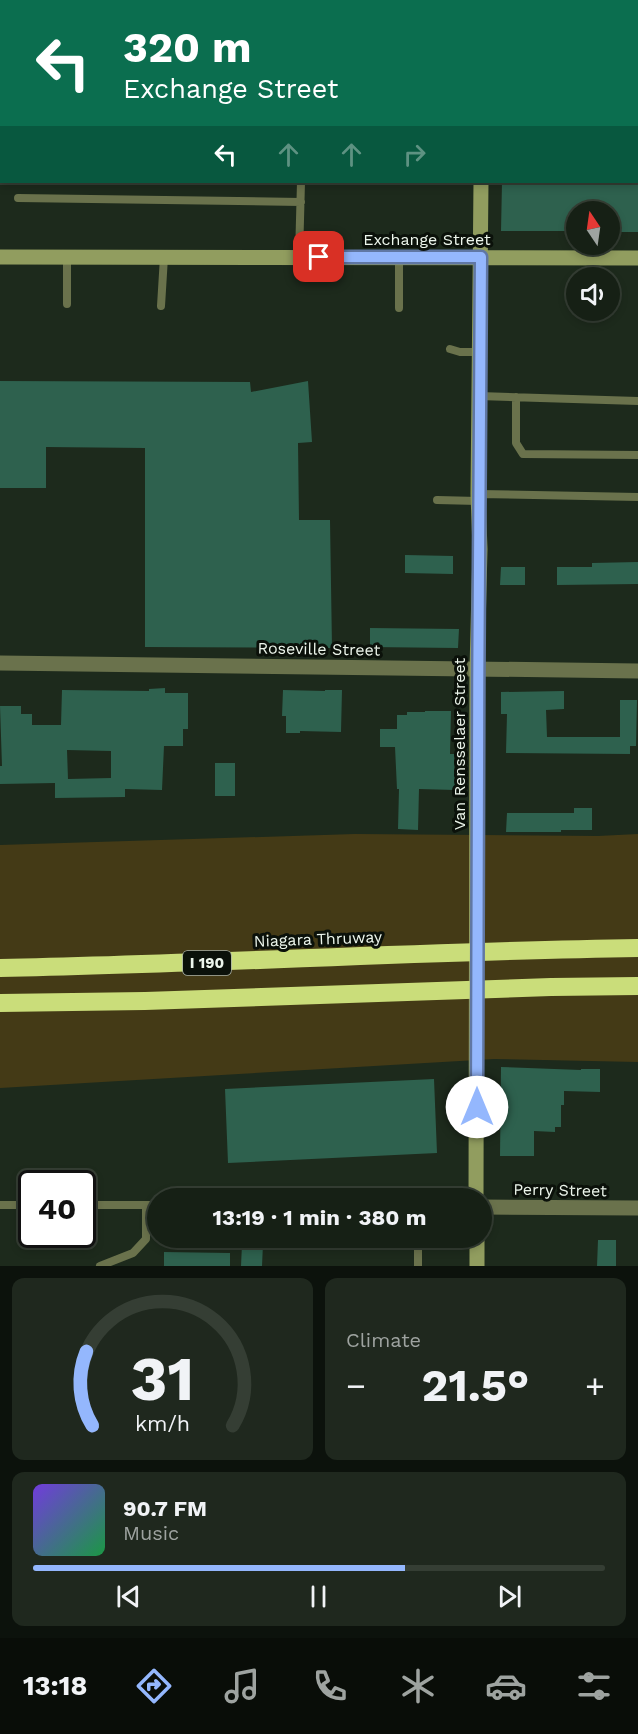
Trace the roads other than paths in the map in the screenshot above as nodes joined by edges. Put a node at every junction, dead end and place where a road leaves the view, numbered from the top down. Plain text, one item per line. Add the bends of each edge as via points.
1 (301, 183) edge
2 (481, 183) edge
3 (18, 198) dead end
4 (301, 202) junction
5 (0, 257) edge
6 (67, 257) junction
7 (164, 257) junction
8 (299, 257) junction
9 (399, 257) junction
10 (481, 257) junction
11 (638, 258) edge
12 (67, 304) dead end
13 (160, 306) dead end
14 (399, 308) dead end
15 (450, 349) dead end
16 (480, 352) junction
17 (479, 396) junction
18 (516, 397) junction
19 (638, 401) edge
20 (638, 455) edge
21 (478, 497) junction
22 (638, 497) edge
23 (437, 500) dead end
24 (0, 663) edge
25 (477, 669) junction
26 (638, 671) edge
27 (638, 948) edge
28 (0, 968) edge
29 (638, 986) edge
30 (0, 1003) edge
31 (477, 1188) edge
32 (0, 1205) edge
33 (18, 1205) edge
34 (96, 1205) edge
35 (146, 1205) joint
36 (492, 1207) edge
37 (638, 1208) edge
38 (418, 1248) edge
39 (477, 1248) edge
40 (100, 1266) edge
41 (418, 1266) edge
42 (477, 1266) edge

1 - 4 lane
2 - 10 street, Van Rensselaer Street
3 - 4 lane
4 - 8 lane
5 - 6 street, Exchange Street
6 - 7 street, Exchange Street
6 - 12 lane
7 - 8 street, Exchange Street
7 - 13 lane
8 - 9 street, Exchange Street
9 - 10 street, Exchange Street
9 - 14 lane
10 - 11 street, Exchange Street
10 - 16 street, Van Rensselaer Street
15 - 16 lane
16 - 17 street, Van Rensselaer Street
17 - 18 lane
17 - 21 street, Van Rensselaer Street
18 - 19 lane
18 - 20 lane via 516,443 523,454
21 - 22 lane
21 - 23 lane
21 - 25 street, Van Rensselaer Street
24 - 25 street, Roseville Street
25 - 26 street, Roseville Street
25 - 31 street, Van Rensselaer Street
27 - 28 highway, Niagara Thruway / I 190
29 - 30 highway, I 190
32 - 33 lane
34 - 35 lane
35 - 40 lane via 146,1239 133,1253
36 - 37 street, Perry Street
38 - 41 lane
39 - 42 street

